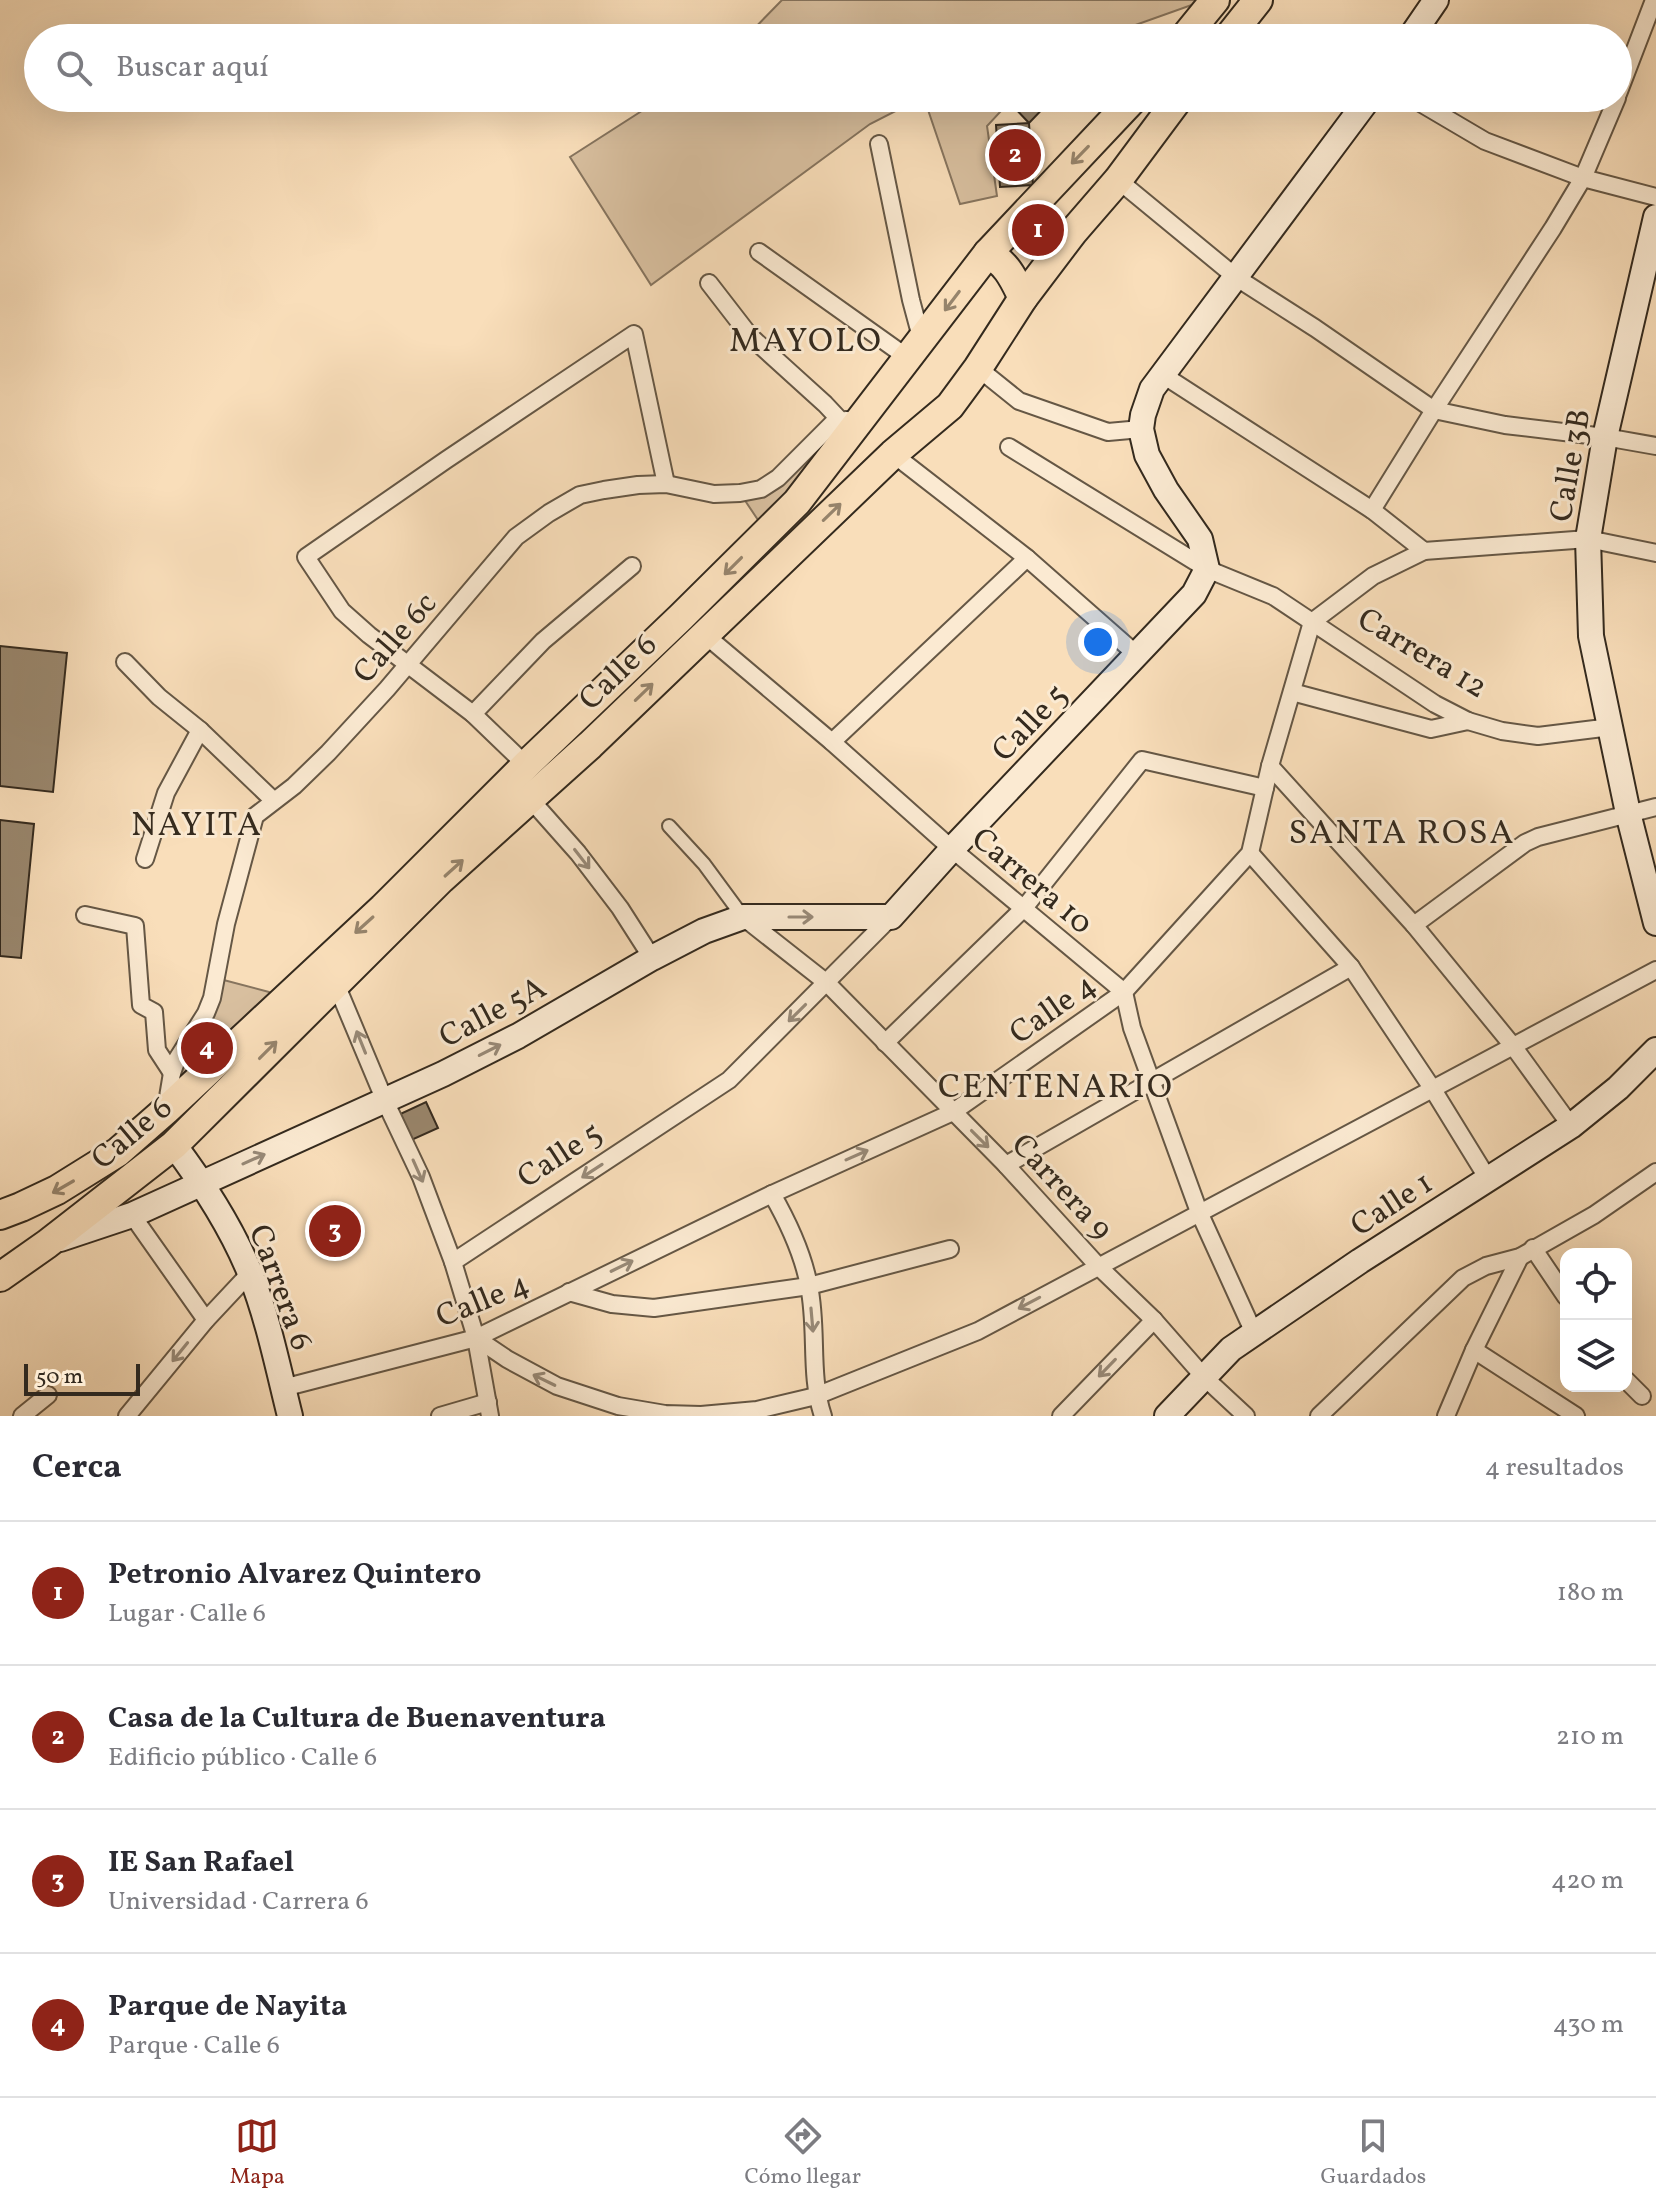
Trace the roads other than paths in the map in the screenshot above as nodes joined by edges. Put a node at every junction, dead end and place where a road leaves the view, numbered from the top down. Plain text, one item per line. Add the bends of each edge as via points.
1 (1215, 0) edge
2 (1258, 0) edge
3 (1436, 0) edge
4 (1654, 0) edge
5 (1195, 24) edge
6 (1239, 24) edge
7 (1420, 24) edge
8 (1632, 57) edge
9 (1121, 112) edge
10 (1169, 112) edge
11 (1359, 112) edge
12 (1436, 112) edge
13 (1610, 112) edge
14 (879, 144) dead end
15 (1583, 178) junction
16 (1118, 180) junction
17 (1656, 197) edge
18 (1656, 217) edge
19 (759, 252) dead end
20 (988, 253) junction
21 (1237, 278) junction
22 (709, 283) dead end
23 (1023, 298) junction
24 (915, 350) junction
25 (978, 368) junction
26 (1163, 375) junction
27 (1434, 410) junction
28 (848, 422) junction
29 (1141, 429) junction
30 (1605, 437) junction
31 (1656, 446) edge
32 (1009, 447) dead end
33 (893, 454) junction
34 (666, 484) junction
35 (1372, 510) junction
36 (1588, 539) junction
37 (1424, 551) junction
38 (1656, 553) edge
39 (1027, 558) junction
40 (632, 566) dead end
41 (1207, 569) junction
42 (1312, 622) junction
43 (704, 634) junction
44 (1136, 654) junction
45 (125, 662) dead end
46 (409, 664) junction
47 (1292, 692) junction
48 (473, 714) junction
49 (1468, 721) junction
50 (1611, 727) junction
51 (200, 730) junction
52 (832, 742) junction
53 (526, 765) junction
54 (1270, 766) junction
55 (1265, 788) junction
56 (273, 800) junction
57 (531, 800) junction
58 (1656, 807) edge
59 (1628, 813) junction
60 (669, 826) dead end
61 (952, 849) junction
62 (1250, 853) junction
63 (145, 859) dead end
64 (1024, 908) junction
65 (85, 915) dead end
66 (743, 917) junction
67 (891, 917) junction
68 (1656, 923) edge
69 (1414, 925) junction
70 (652, 958) junction
71 (1351, 967) junction
72 (1656, 970) edge
73 (827, 983) junction
74 (336, 984) junction
75 (1124, 992) junction
76 (885, 1043) junction
77 (1513, 1046) junction
78 (1656, 1050) edge
79 (172, 1073) junction
80 (1151, 1081) junction
81 (1432, 1088) junction
82 (385, 1101) junction
83 (166, 1110) junction
84 (953, 1112) junction
85 (1571, 1126) junction
86 (174, 1145) junction
87 (1006, 1165) junction
88 (1656, 1172) edge
89 (1488, 1179) junction
90 (202, 1183) junction
91 (772, 1194) junction
92 (1199, 1212) junction
93 (0, 1215) edge
94 (132, 1215) junction
95 (47, 1244) junction
96 (950, 1249) dead end
97 (1526, 1252) junction
98 (453, 1262) junction
99 (1098, 1266) junction
100 (250, 1273) junction
101 (0, 1277) edge
102 (809, 1286) junction
103 (1560, 1290) edge
104 (569, 1292) junction
105 (206, 1320) junction
106 (1154, 1320) junction
107 (1254, 1333) junction
108 (476, 1338) junction
109 (1474, 1350) junction
110 (1204, 1377) junction
111 (1632, 1386) edge
112 (283, 1388) junction
113 (48, 1395) dead end
114 (816, 1396) junction
115 (1642, 1396) dead end
116 (489, 1409) edge
117 (22, 1416) edge
118 (127, 1416) edge
119 (290, 1416) edge
120 (440, 1416) edge
121 (823, 1416) edge
122 (1061, 1416) edge
123 (1167, 1416) edge
124 (1246, 1416) edge
125 (1319, 1416) edge
126 (1446, 1416) edge
127 (1576, 1416) edge

1 - 5 highway
2 - 6 highway
3 - 7 main road
4 - 8 street
9 -> 20 highway, Calle 6
10 - 16 highway, Calle 6
11 - 21 main road
12 - 15 street via 1485,141
13 - 15 street
14 - 24 street
15 - 17 street
15 - 27 street
16 - 21 street
16 - 23 highway, Calle 6
18 - 30 main road, Calle 3B
19 - 24 street
20 - 23 highway via 1001,261
20 -> 24 highway, Calle 6
21 - 26 main road
21 - 27 street
22 - 28 street via 750,336
23 - 25 highway, Calle 6
24 - 28 highway, Calle 6
25 - 29 street via 1019,401 1108,432
25 - 33 highway, Calle 6 via 950,406
26 - 29 main road via 1152,389
26 - 35 street
27 - 30 street
27 - 35 street
28 - 33 highway
28 - 34 street, Calle 6c via 834,422 761,489 714,494
28 -> 53 highway, Calle 6 via 797,502
29 - 41 main road via 1147,455 1200,539
30 - 31 street
30 - 36 main road, Calle 3B
32 - 41 street, Carrera 12
33 - 39 street
43 -> 33 highway, Calle 6
34 - 46 street, Calle 6c via 580,495 549,513 516,537
34 - 46 street via 634,334 306,557 342,611
35 - 37 street
36 - 37 street
36 - 38 street
36 - 50 main road, Calle 3B via 1591,636
37 - 42 street via 1373,576
39 - 44 street
39 - 52 street
40 - 48 street via 543,641
41 - 42 street, Carrera 12 via 1273,596
41 - 44 main road, Calle 5 via 1194,594
42 - 47 street, Calle 4
42 - 49 street, Carrera 12
43 - 52 street, Carrera 10
57 -> 43 highway, Calle 6
44 - 61 main road, Calle 5
45 - 51 street
46 - 48 street
46 - 56 street, Calle 6c via 328,753
47 - 49 street via 1431,729
47 - 54 street, Calle 4
48 - 53 street
49 - 50 street, Carrera 12 via 1538,736
50 - 59 main road
51 - 56 street
51 - 63 street via 166,793
52 - 61 street, Carrera 10
53 -> 83 highway, Calle 6 via 383,908
54 - 55 street, Calle 4
54 - 69 street
55 - 62 street, Calle 4
55 - 64 street via 1142,760
56 - 79 street, Calle 6c via 255,816 212,998
57 -> 70 street via 578,853
74 -> 57 highway, Calle 6 via 441,879
58 - 59 street
59 - 68 main road
59 - 69 street via 1525,843
60 - 66 street, Carrera 9
61 - 64 street, Carrera 10
61 - 67 main road, Calle 5
62 - 71 street
62 - 75 street, Calle 4
64 - 75 street, Carrera 10
64 - 76 street
65 - 79 street via 135,926 141,1005 154,1012 157,1050
66 -> 67 main road, Calle 5A
66 - 70 main road, Calle 5A
66 - 73 street, Carrera 9
67 - 73 street, Calle 5
69 - 77 street
82 -> 70 main road, Calle 5A via 518,1036
71 - 80 street
71 - 81 street
72 - 77 street
73 - 76 street, Carrera 9
73 -> 98 street, Calle 5 via 729,1080
82 -> 74 street
86 -> 74 highway, Calle 6
75 - 80 street
75 - 84 street, Calle 4
76 - 84 street, Carrera 9
77 - 81 street
77 - 85 street
78 - 85 main road, Calle 1
79 - 83 street, Calle 6c
80 - 87 street
80 - 92 street
81 - 89 street
81 - 92 street
90 -> 82 main road, Calle 5A
82 -> 98 street
83 -> 93 highway, Calle 6 via 118,1152 57,1190
84 -> 87 street, Carrera 9
91 -> 84 street, Calle 4
85 - 89 main road, Calle 1
86 - 90 main road, Carrera 6
86 - 95 highway, Calle 6
87 - 99 street, Carrera 9
88 - 97 street via 1594,1215
89 - 107 main road, Calle 1
90 - 94 main road, Calle 5A
90 - 100 main road, Carrera 6
91 - 102 street via 789,1224
104 -> 91 street, Calle 4
92 - 99 street
92 - 107 street
94 - 95 main road, Calle 6
94 - 105 street
95 - 101 highway, Calle 6
96 - 102 street
97 - 103 street
97 - 109 street
97 - 125 street via 1463,1278
98 - 108 street
99 - 106 street, Carrera 9
99 -> 114 street via 978,1331
100 - 105 street
100 - 112 main road, Carrera 6
102 - 104 street via 654,1308
102 -> 114 street
104 - 108 street, Calle 4
105 -> 118 street
106 - 110 street, Carrera 9
106 -> 122 street
107 - 110 main road, Calle 1
108 - 112 street, Calle 4
114 -> 108 street via 757,1410 701,1415 618,1406 557,1386
108 - 116 street
109 - 126 street
109 - 127 street
110 - 123 main road, Calle 1
110 - 124 street, Carrera 9
111 - 115 street
112 - 119 main road, Carrera 6
113 - 117 street
114 - 121 street
116 - 120 street

